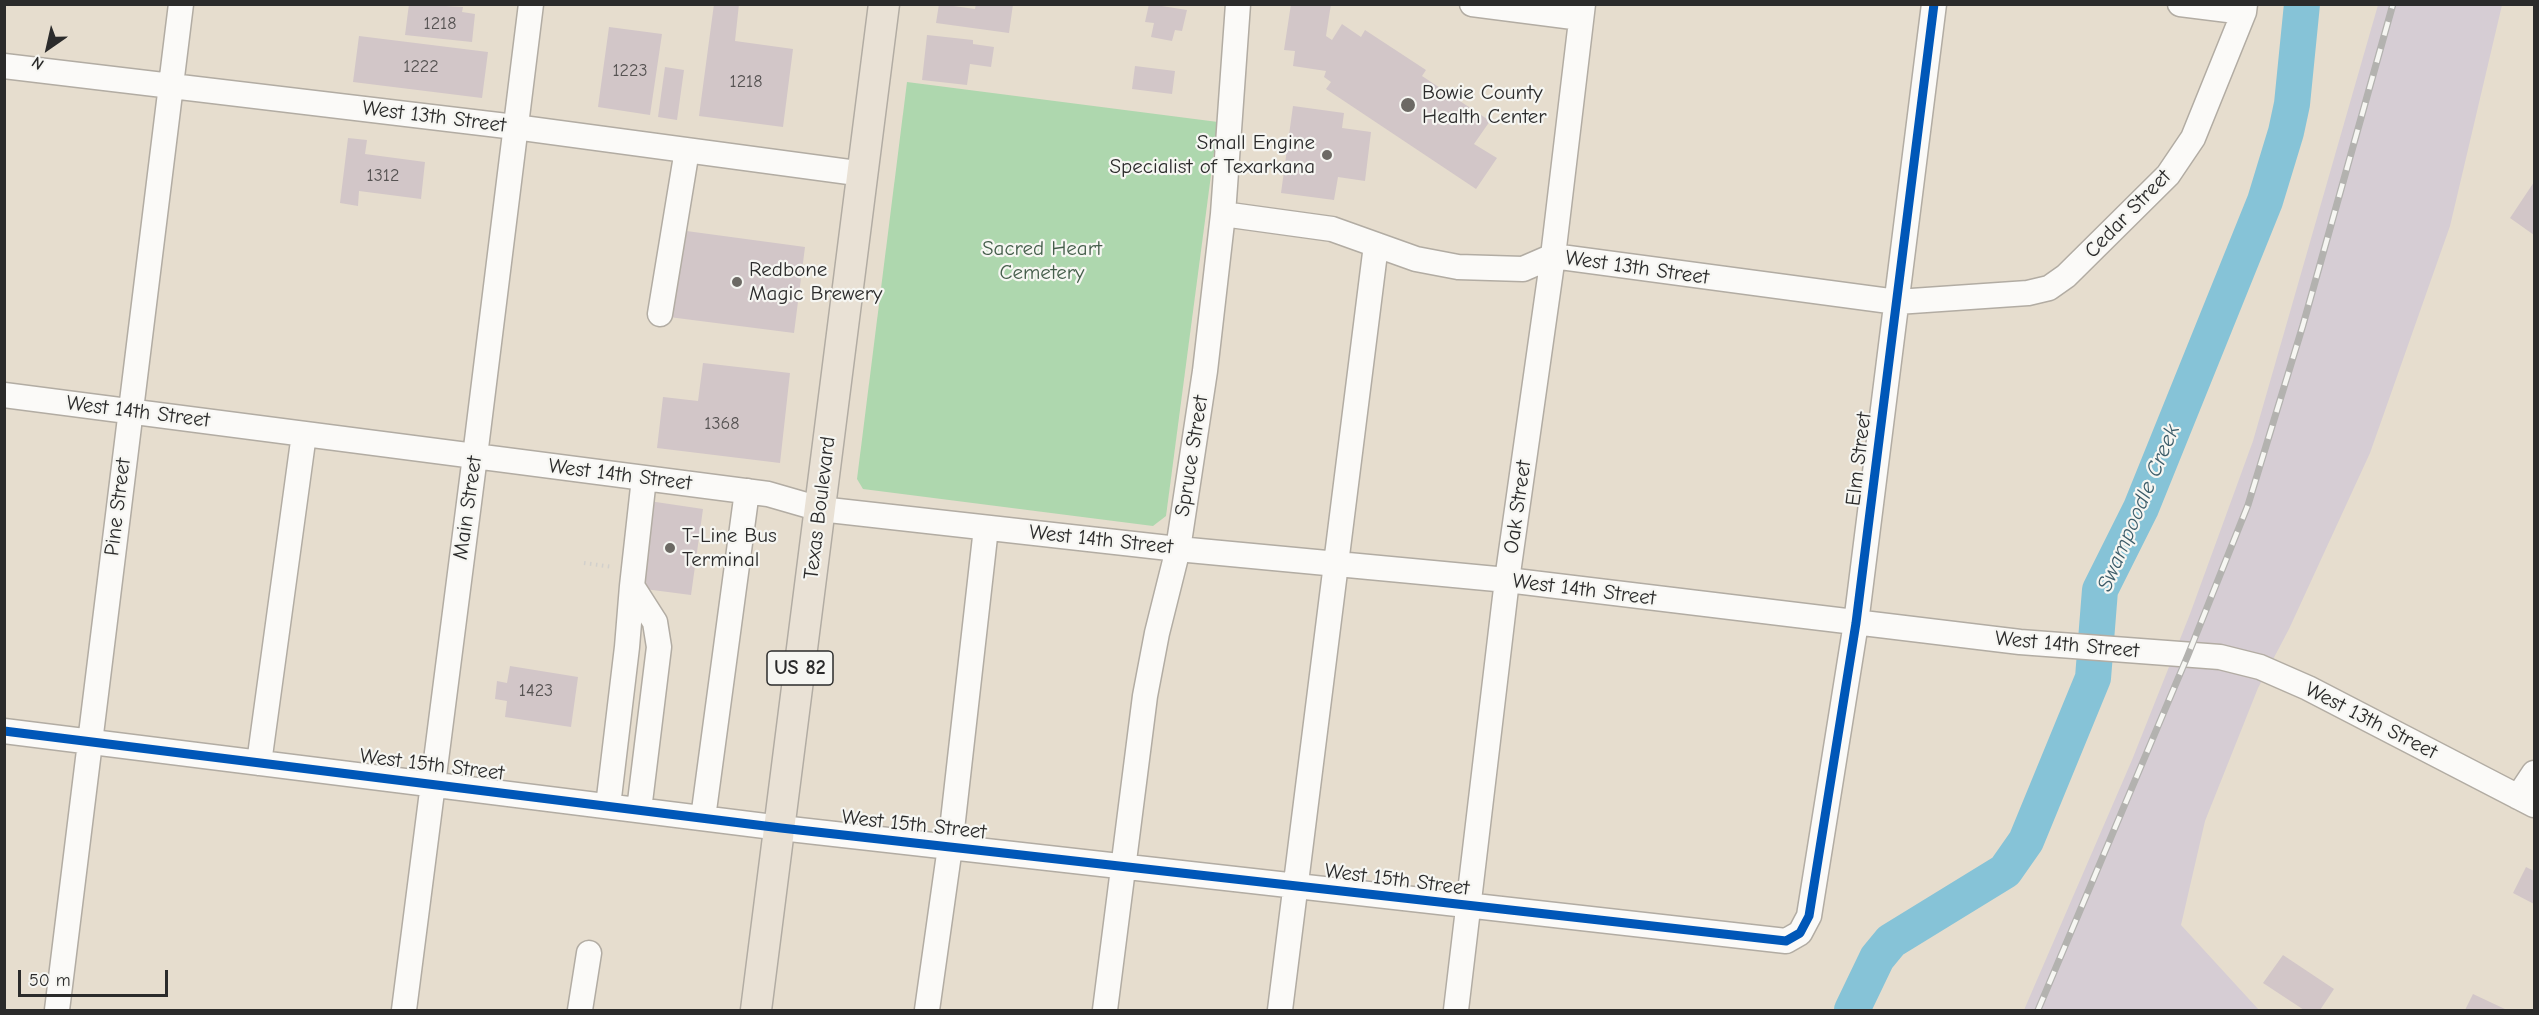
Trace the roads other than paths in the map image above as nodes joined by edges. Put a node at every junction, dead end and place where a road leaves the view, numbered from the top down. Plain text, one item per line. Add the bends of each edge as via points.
1 (181, 4) edge
2 (531, 4) edge
3 (884, 4) edge
4 (1238, 4) edge
5 (1472, 4) edge
6 (1934, 4) edge
7 (2180, 4) edge
8 (2245, 8) edge
9 (1582, 11) edge
10 (4, 66) edge
11 (172, 86) junction
12 (515, 127) junction
13 (687, 150) junction
14 (864, 174) junction
15 (1223, 214) junction
16 (1376, 245) junction
17 (1553, 256) junction
18 (2022, 292) joint
19 (1897, 302) junction
20 (660, 314) dead end
21 (4, 395) edge
22 (129, 411) junction
23 (304, 434) junction
24 (475, 456) junction
25 (644, 478) junction
26 (747, 491) junction
27 (820, 509) junction
28 (986, 528) junction
29 (1178, 549) junction
30 (1336, 564) junction
31 (632, 578) junction
32 (1507, 580) junction
33 (1856, 623) junction
34 (2201, 656) joint
35 (4, 731) edge
36 (89, 743) junction
37 (259, 763) junction
38 (2535, 773) edge
39 (432, 783) junction
40 (2526, 801) edge
41 (608, 806) junction
42 (639, 810) junction
43 (703, 818) junction
44 (781, 828) junction
45 (950, 847) junction
46 (1123, 866) junction
47 (1296, 886) junction
48 (1469, 907) junction
49 (1809, 916) joint
50 (589, 953) dead end
51 (57, 1011) edge
52 (404, 1011) edge
53 (580, 1011) edge
54 (756, 1011) edge
55 (927, 1011) edge
56 (1105, 1011) edge
57 (1280, 1011) edge
58 (1456, 1011) edge

1 - 11 street, Pine Street
2 - 12 street, Main Street
3 - 14 main road, Texas Boulevard / US 82
4 - 15 street, Spruce Street
5 - 9 street
6 - 19 street, Elm Street
7 - 8 street
8 - 18 street, Cedar Street via 2193,138 2168,175 2066,276 2049,288
9 - 17 street, Oak Street
10 - 11 street, West 13th Street
11 - 12 street, West 13th Street
11 - 22 street, Pine Street
12 - 13 street, West 13th Street
12 - 24 street, Main Street
13 - 14 street, West 13th Street
13 - 20 street
14 - 27 main road, Texas Boulevard / US 82
15 - 16 street, West 13th Street via 1332,229
15 - 29 street, Spruce Street
16 - 17 street, West 13th Street via 1416,259 1458,267 1523,269
16 - 30 street
17 - 19 street, West 13th Street
17 - 32 street, Oak Street
18 - 19 street, West 13th Street
19 - 33 street, Elm Street
21 - 22 street, West 14th Street
22 - 23 street, West 14th Street
22 - 36 street, Pine Street
23 - 24 street, West 14th Street
23 - 37 street
24 - 25 street, West 14th Street
24 - 39 street, Main Street
25 - 26 street, West 14th Street
25 - 31 street
26 - 27 street, West 14th Street
26 - 43 street
27 - 28 street, West 14th Street
27 - 44 main road, Texas Boulevard / US 82
28 - 29 street, West 14th Street
28 - 45 street
29 - 30 street, West 14th Street
29 - 46 street, Spruce Street via 1151,660
30 - 32 street, West 14th Street
30 - 47 street
31 - 41 street
31 - 42 street via 655,622 659,647
32 - 33 street, West 14th Street
32 - 48 street, Oak Street
33 - 34 street, West 14th Street
33 - 49 street, Elm Street
34 - 40 street, West 13th Street via 2260,667 2308,688
35 - 36 street, West 15th Street
36 - 37 street, West 15th Street
36 - 51 street, Pine Street
37 - 39 street, West 15th Street
38 - 40 street
39 - 41 street, West 15th Street
39 - 52 street, Main Street
41 - 42 street, West 15th Street
42 - 43 street, West 15th Street
43 - 44 street, West 15th Street
44 - 45 street, West 15th Street
44 - 54 main road, Texas Boulevard / US 82
45 - 46 street, West 15th Street
45 - 55 street
46 - 47 street, West 15th Street
46 - 56 street, Spruce Street
47 - 48 street, West 15th Street
47 - 57 street
48 - 49 street, West 15th Street via 1786,941 1800,933
48 - 58 street, Oak Street
50 - 53 street

